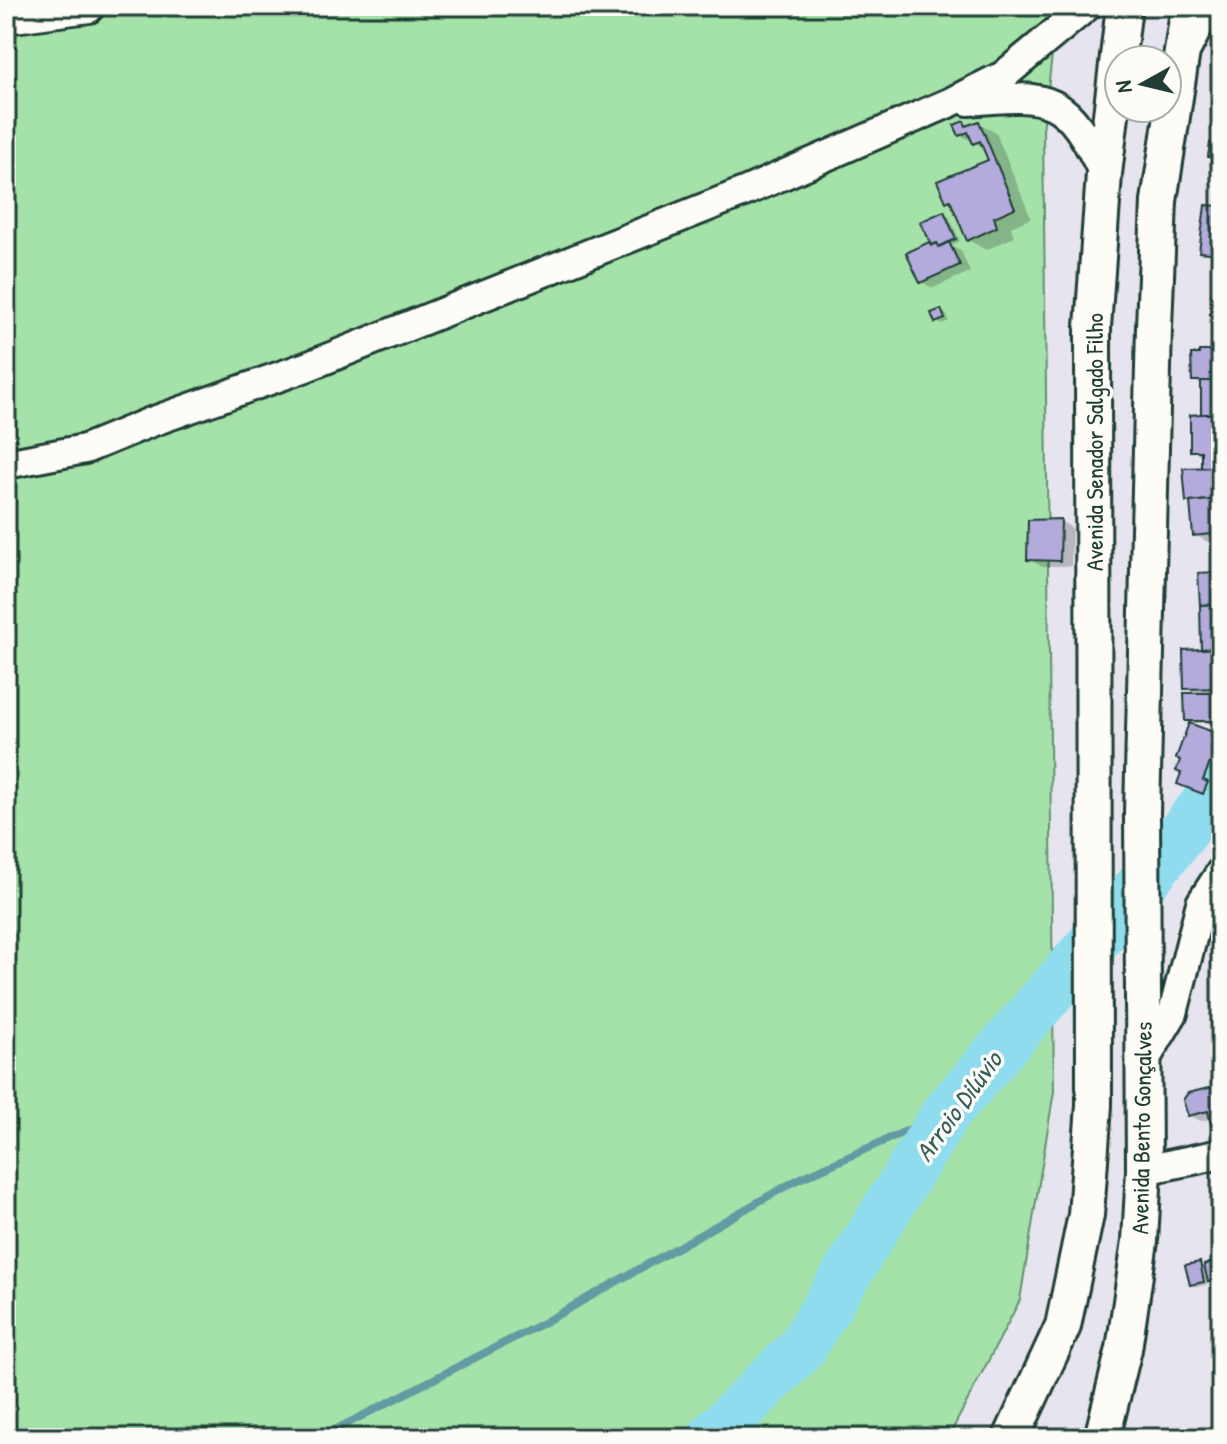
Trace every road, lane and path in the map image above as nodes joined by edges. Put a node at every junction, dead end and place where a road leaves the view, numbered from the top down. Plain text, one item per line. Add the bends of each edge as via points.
1 (1087, 6) edge
2 (1124, 6) edge
3 (1189, 6) edge
4 (1209, 6) edge
5 (89, 8) dead end
6 (6, 19) edge
7 (1183, 46) edge
8 (1183, 55) edge
9 (951, 102) junction
10 (1171, 124) edge
11 (1104, 174) junction
12 (6, 464) edge
13 (1221, 872) edge
14 (1096, 880) joint
15 (1143, 1063) junction
16 (1221, 1154) edge
17 (1144, 1170) junction
18 (1011, 1438) edge
19 (1102, 1438) edge

1 - 9 street via 1003,76
2 - 11 main road, Avenida Senador Salgado Filho
3 - 7 main road
4 - 8 street
5 - 6 street
9 - 11 street via 1042,100 1074,120
9 - 12 street via 730,198 306,367 85,449
10 - 15 main road, Avenida Bento Gonçalves via 1159,201 1142,813
11 - 14 main road, Avenida Senador Salgado Filho via 1093,327
13 - 15 street via 1201,903 1173,1013
14 - 18 main road, Avenida Bento Gonçalves via 1094,1105 1086,1215 1063,1326
15 - 17 main road, Avenida Bento Gonçalves
16 - 17 street
17 - 19 main road, Avenida Bento Gonçalves via 1124,1349

